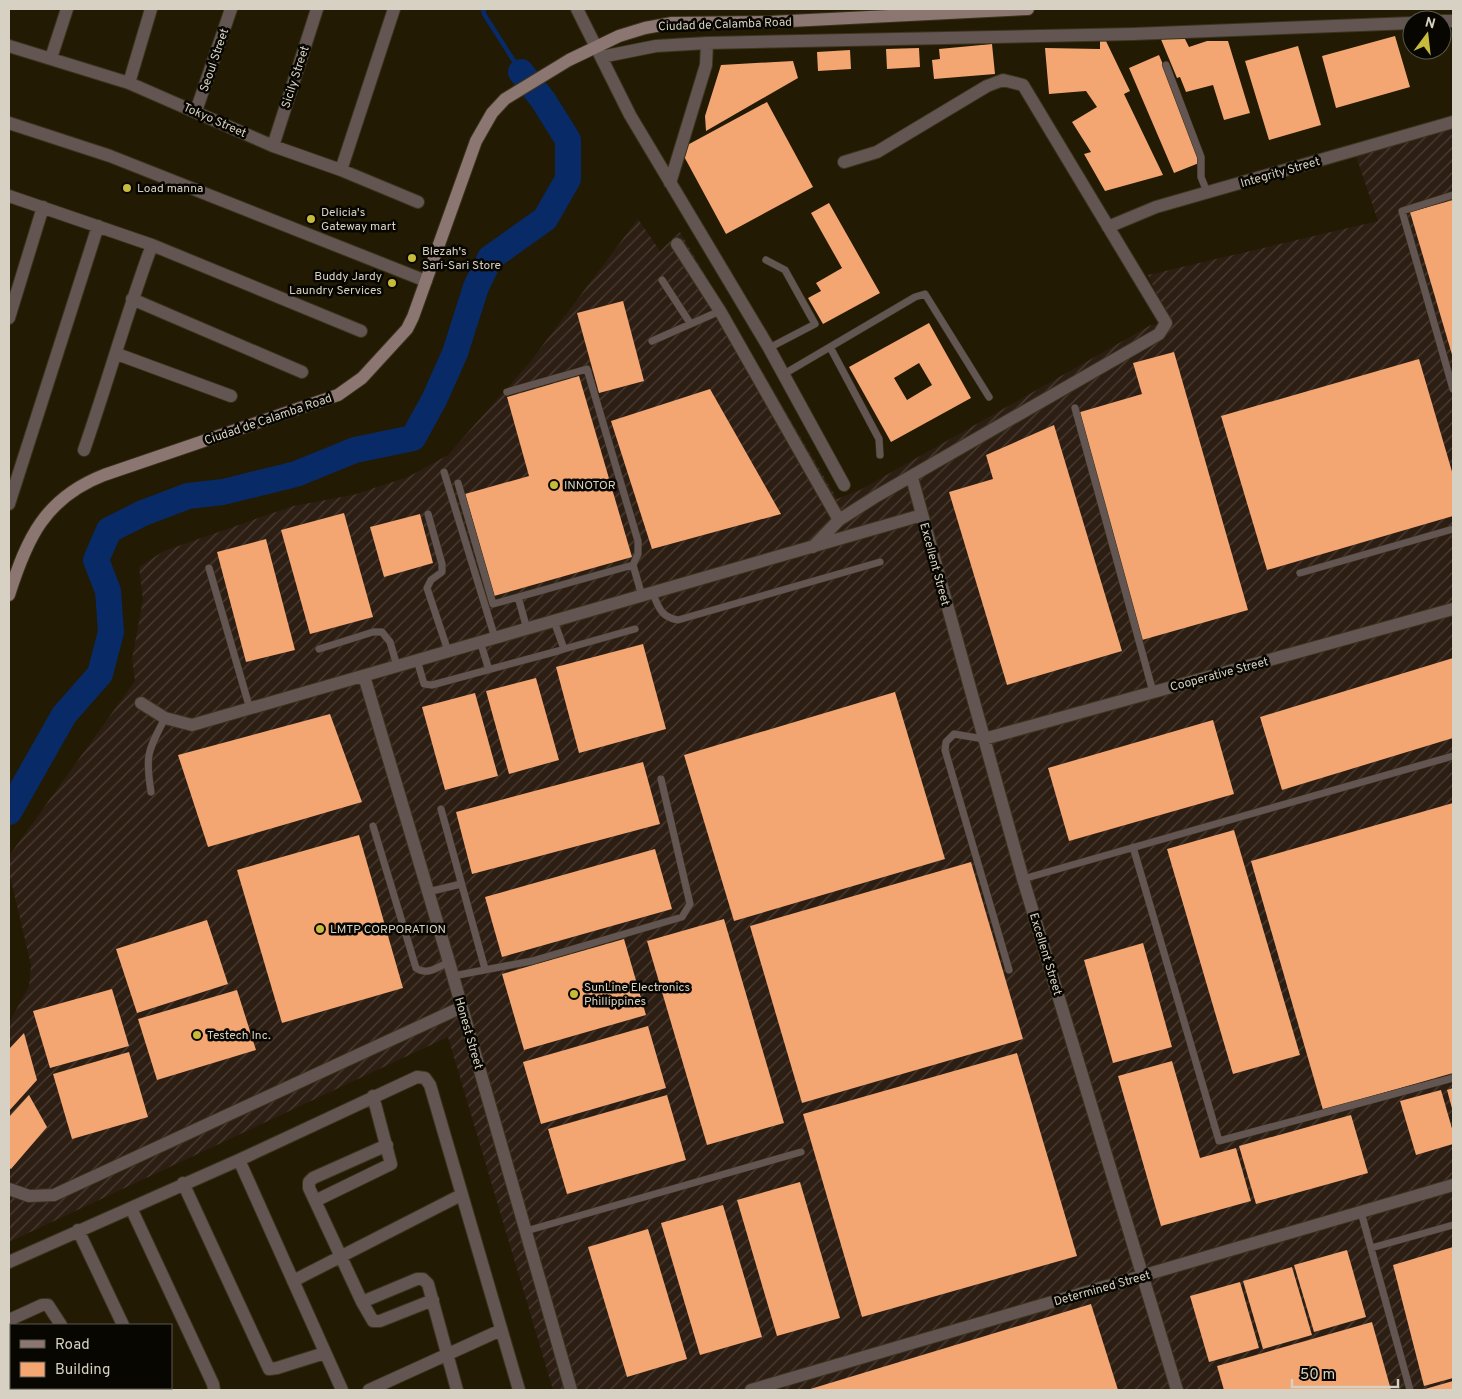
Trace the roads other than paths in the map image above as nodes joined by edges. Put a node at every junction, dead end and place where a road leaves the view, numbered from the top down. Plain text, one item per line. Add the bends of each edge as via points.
1 (67, 9) edge
2 (151, 9) edge
3 (231, 9) edge
4 (317, 9) edge
5 (394, 9) edge
6 (577, 9) edge
7 (1028, 9) edge
8 (1402, 23) edge
9 (707, 43) junction
10 (9, 46) edge
11 (599, 52) junction
12 (51, 58) junction
13 (1166, 65) dead end
14 (128, 83) junction
15 (196, 111) junction
16 (1453, 122) edge
17 (9, 123) edge
18 (273, 146) junction
19 (844, 162) dead end
20 (341, 170) junction
21 (670, 183) junction
22 (1206, 192) junction
23 (1453, 195) edge
24 (9, 196) edge
25 (418, 202) dead end
26 (43, 208) junction
27 (98, 226) junction
28 (1108, 227) junction
29 (677, 244) dead end
30 (152, 245) junction
31 (766, 260) dead end
32 (662, 280) dead end
33 (426, 281) junction
34 (132, 298) junction
35 (720, 311) junction
36 (9, 318) edge
37 (690, 323) junction
38 (361, 331) dead end
39 (652, 341) dead end
40 (830, 347) junction
41 (769, 348) junction
42 (117, 354) junction
43 (302, 372) dead end
44 (784, 374) junction
45 (1453, 389) edge
46 (507, 392) dead end
47 (231, 396) dead end
48 (989, 397) dead end
49 (1075, 408) dead end
50 (84, 450) dead end
51 (880, 455) dead end
52 (444, 472) dead end
53 (912, 478) junction
54 (458, 483) dead end
55 (844, 485) dead end
56 (9, 504) edge
57 (428, 514) dead end
58 (922, 515) junction
59 (839, 520) junction
60 (1453, 529) edge
61 (813, 547) junction
62 (880, 562) dead end
63 (633, 565) junction
64 (209, 568) dead end
65 (1300, 573) dead end
66 (9, 595) edge
67 (648, 595) junction
68 (518, 598) junction
69 (1453, 609) edge
70 (554, 621) junction
71 (527, 629) junction
72 (635, 629) dead end
73 (495, 638) junction
74 (480, 641) junction
75 (319, 649) dead end
76 (564, 649) junction
77 (448, 651) junction
78 (417, 660) junction
79 (398, 666) junction
80 (489, 670) junction
81 (364, 676) junction
82 (1153, 692) junction
83 (141, 703) dead end
84 (250, 708) junction
85 (165, 718) junction
86 (984, 739) junction
87 (1453, 756) edge
88 (661, 779) dead end
89 (151, 792) dead end
90 (441, 809) dead end
91 (373, 826) dead end
92 (1133, 847) junction
93 (1023, 879) junction
94 (462, 884) junction
95 (428, 892) junction
96 (449, 962) junction
97 (486, 969) junction
98 (1009, 970) dead end
99 (453, 976) junction
100 (462, 1007) junction
101 (1453, 1078) edge
102 (373, 1096) junction
103 (387, 1146) junction
104 (801, 1152) dead end
105 (239, 1160) junction
106 (183, 1183) junction
107 (1453, 1185) edge
108 (9, 1189) edge
109 (461, 1195) junction
110 (316, 1201) junction
111 (131, 1208) junction
112 (1361, 1212) junction
113 (1453, 1225) edge
114 (78, 1230) junction
115 (526, 1231) junction
116 (1371, 1248) junction
117 (341, 1258) junction
118 (9, 1262) edge
119 (1143, 1276) junction
120 (293, 1281) junction
121 (432, 1300) junction
122 (362, 1302) junction
123 (9, 1320) edge
124 (58, 1324) edge
125 (123, 1324) edge
126 (501, 1330) junction
127 (326, 1352) junction
128 (447, 1355) junction
129 (214, 1390) edge
130 (342, 1390) edge
131 (369, 1390) edge
132 (457, 1390) edge
133 (519, 1390) edge
134 (571, 1390) edge
135 (751, 1390) edge
136 (1177, 1390) edge
137 (1410, 1390) edge

1 - 12 street
2 - 14 street
3 - 15 street, Seoul Street
4 - 18 street, Sicily Street
5 - 20 street
6 - 11 street
7 - 11 main road, Ciudad de Calamba Road via 672,24 645,28
8 - 9 street via 1133,34
9 - 11 street
9 - 21 street via 706,65
10 - 12 street, Tokyo Street
11 - 21 street via 630,115
11 - 33 main road, Ciudad de Calamba Road via 569,60 505,99 492,113 476,141
12 - 14 street, Tokyo Street
13 - 22 lane via 1201,157 1201,177
14 - 15 street, Tokyo Street
15 - 18 street, Tokyo Street
16 - 22 street, Integrity Street
17 - 33 street via 110,156
18 - 20 street, Tokyo Street
19 - 28 street via 877,152 987,86 1004,80 1023,85
20 - 25 street, Tokyo Street
21 - 41 street
22 - 28 street, Integrity Street via 1156,207
23 - 45 lane via 1402,211
24 - 26 street
26 - 27 street
26 - 36 street
27 - 30 street
27 - 56 street
28 - 53 street via 1166,323 1159,334
29 - 35 street
30 - 34 street
30 - 38 street
31 - 41 lane via 785,270 815,324
32 - 37 lane
33 - 66 main road, Ciudad de Calamba Road via 413,317 396,344 362,378 338,395 104,475 72,491 39,523 20,560
34 - 42 street
34 - 43 street
35 - 37 lane
35 - 59 street
37 - 39 lane
40 - 44 lane
40 - 48 lane via 925,294
40 - 51 lane via 879,439
41 - 44 street
42 - 47 street
42 - 50 street
44 - 55 street
46 - 63 lane via 587,369 638,541 638,554
49 - 82 lane
52 - 73 lane
53 - 58 street, Excellent Street
53 - 59 street
54 - 68 lane via 493,604
57 - 77 lane via 442,572 431,580 427,588
58 - 61 street
58 - 86 street, Excellent Street
59 - 61 street
60 - 65 lane
61 - 67 street
62 - 67 lane via 678,620 661,613
63 - 67 lane
63 - 68 lane
64 - 84 lane
67 - 70 street
68 - 71 lane
69 - 82 street, Cooperative Street
70 - 71 street
70 - 76 lane
71 - 73 street
72 - 76 lane
73 - 74 street
74 - 77 street
74 - 80 lane
75 - 79 lane via 382,632 390,642
76 - 80 lane
77 - 78 street
78 - 79 street
78 - 80 lane via 427,686
79 - 81 street
81 - 84 street
81 - 95 street, Honest Street
82 - 86 street, Cooperative Street
83 - 85 street
84 - 85 street via 192,725
85 - 89 lane via 146,761
86 - 93 street, Excellent Street
86 - 98 lane via 954,734 946,742 946,750
87 - 92 lane
88 - 97 lane via 690,904 682,918 532,961
90 - 94 lane
91 - 96 lane via 416,968 430,972
92 - 93 lane
92 - 101 lane via 1219,1141
93 - 119 street, Excellent Street
94 - 95 lane
94 - 97 lane
95 - 96 street, Honest Street
96 - 99 street, Honest Street
97 - 99 lane
99 - 100 street, Honest Street
100 - 108 street via 54,1195 29,1196
100 - 115 street, Honest Street
102 - 103 street
102 - 105 street
102 - 109 street via 417,1077 425,1078 430,1085
103 - 110 street via 391,1164 387,1168
103 - 110 street via 313,1178 309,1188
104 - 115 lane
105 - 106 street
105 - 120 street
106 - 111 street
106 - 127 street via 269,1369
107 - 112 street, Determined Street
109 - 117 street
109 - 126 street
110 - 117 street
111 - 114 street
111 - 129 street
112 - 116 lane
112 - 119 street, Determined Street
113 - 116 lane
114 - 118 street
114 - 125 street
115 - 134 street, Honest Street
116 - 137 lane
117 - 120 street
117 - 122 street
119 - 135 street, Determined Street
119 - 136 street, Excellent Street
120 - 127 street
121 - 122 street via 380,1321 373,1321
121 - 122 street via 428,1284 417,1279
121 - 128 street
123 - 124 street via 48,1305
126 - 128 street
126 - 133 street
127 - 130 street
128 - 131 street
128 - 132 street

